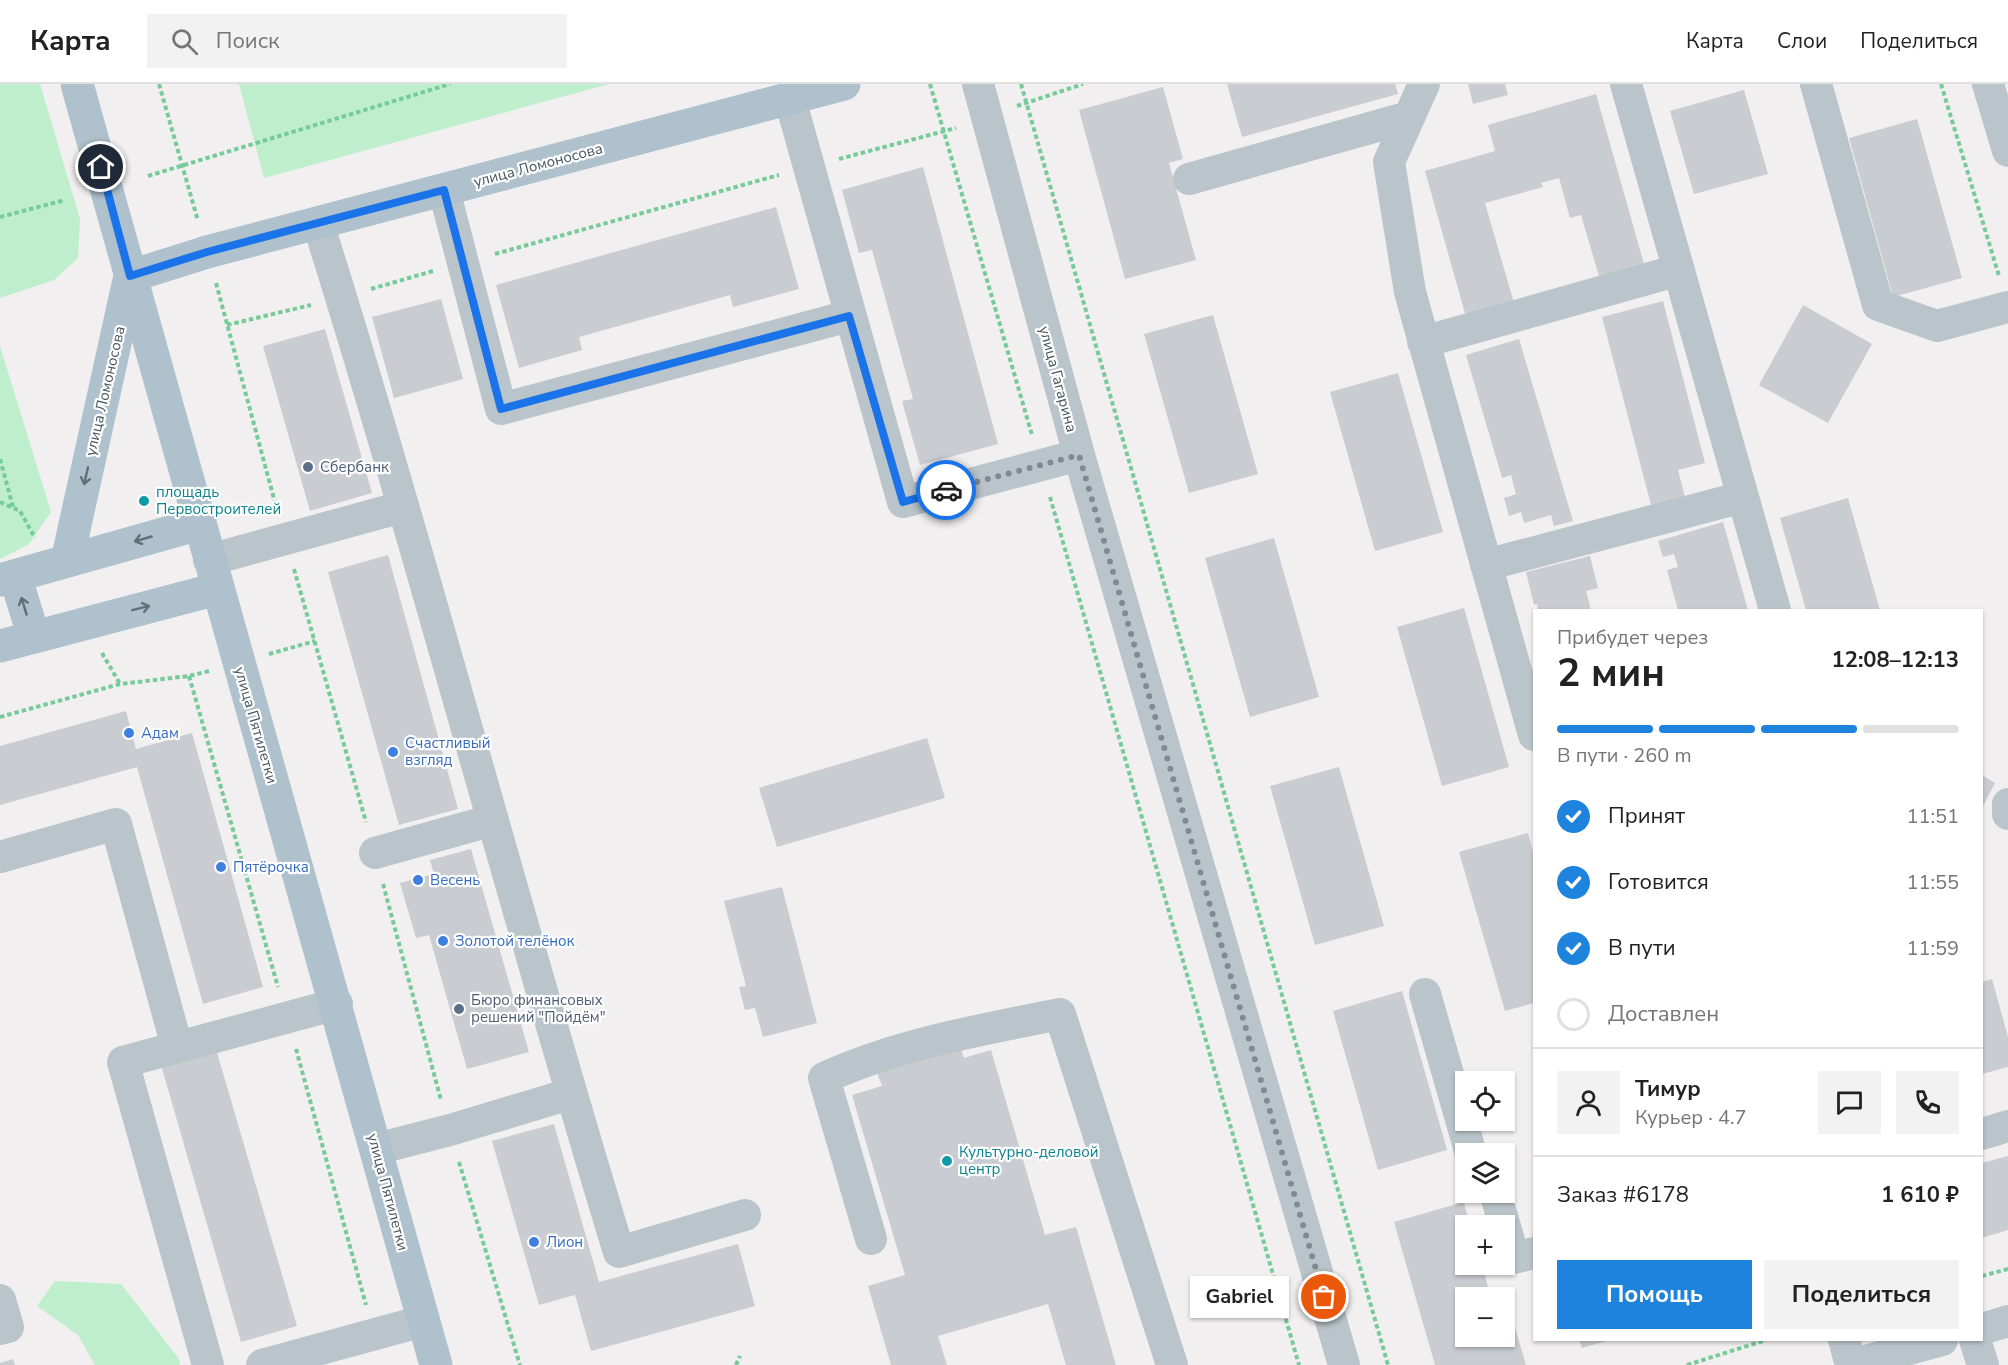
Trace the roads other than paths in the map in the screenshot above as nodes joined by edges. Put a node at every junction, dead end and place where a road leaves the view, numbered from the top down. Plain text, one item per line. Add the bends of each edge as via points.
1 (77, 84) edge
2 (844, 84) edge
3 (978, 84) edge
4 (1424, 84) edge
5 (1626, 84) edge
6 (1816, 84) edge
7 (1988, 84) edge
8 (790, 99) junction
9 (1409, 117) junction
10 (2008, 151) edge
11 (1189, 179) dead end
12 (444, 190) junction
13 (318, 223) junction
14 (1679, 270) junction
15 (130, 276) junction
16 (2005, 294) edge
17 (849, 316) junction
18 (1423, 342) junction
19 (1079, 455) junction
20 (1743, 497) junction
21 (402, 507) junction
22 (199, 524) junction
23 (67, 561) junction
24 (1486, 565) junction
25 (213, 574) junction
26 (7, 578) edge
27 (1775, 609) edge
28 (34, 637) junction
29 (0, 646) edge
30 (1533, 731) edge
31 (2008, 804) edge
32 (2008, 814) edge
33 (493, 820) junction
34 (375, 853) road end
35 (0, 857) edge
36 (1425, 994) dead end
37 (337, 1004) junction
38 (177, 1047) junction
39 (570, 1094) junction
40 (2008, 1126) edge
41 (1983, 1134) edge
42 (1468, 1143) edge
43 (376, 1149) junction
44 (1498, 1203) edge
45 (745, 1215) dead end
46 (871, 1239) dead end
47 (1533, 1253) edge
48 (0, 1300) edge
49 (423, 1321) junction
50 (2008, 1321) edge
51 (0, 1329) edge
52 (1983, 1329) edge
53 (1844, 1341) edge
54 (1938, 1341) edge
55 (1975, 1341) edge
56 (270, 1364) edge
57 (208, 1365) edge
58 (436, 1365) edge
59 (1172, 1365) edge
60 (1344, 1365) edge
61 (1851, 1365) edge
62 (1983, 1365) edge

1 - 15 main road, улица Пятилетки
2 - 8 main road, улица Ломоносова
3 - 19 street, улица Гагарина
4 - 9 street
5 - 14 street
6 - 16 street via 1878,305 1938,326
7 - 10 street
8 - 12 main road, улица Ломоносова
8 - 17 street
9 - 11 street
9 - 18 street via 1389,162 1410,292
12 - 13 main road, улица Ломоносова
12 - 17 street via 501,409
13 - 15 main road, улица Ломоносова
13 - 21 street
14 - 18 street
14 - 20 street
15 - 22 main road, улица Пятилетки
15 -> 23 main road, улица Ломоносова
17 - 19 street via 903,502
18 - 24 street
19 - 60 street, улица Гагарина
20 - 24 street
20 - 27 street
21 - 25 street via 286,541
21 - 33 street
22 -> 23 main road
22 - 25 main road, улица Пятилетки
23 - 26 main road
24 - 30 street
28 -> 25 main road
25 - 37 main road, улица Пятилетки
28 -> 26 main road
28 - 29 main road
31 - 32 street
33 - 34 street
33 - 39 street
35 - 38 street via 116,824
36 - 42 street
37 - 38 street
37 - 43 main road, улица Пятилетки
38 - 57 street via 123,1062
39 - 43 street
39 - 45 street via 619,1252
40 - 41 street
43 - 49 main road, улица Пятилетки
44 - 47 street via 1514,1258
46 - 59 street via 824,1078 855,1064 956,1035 1060,1014
48 - 51 street via 8,1327
49 - 56 street
49 - 58 main road, улица Пятилетки
50 - 52 street
53 - 61 street
54 - 61 street
55 - 62 street

